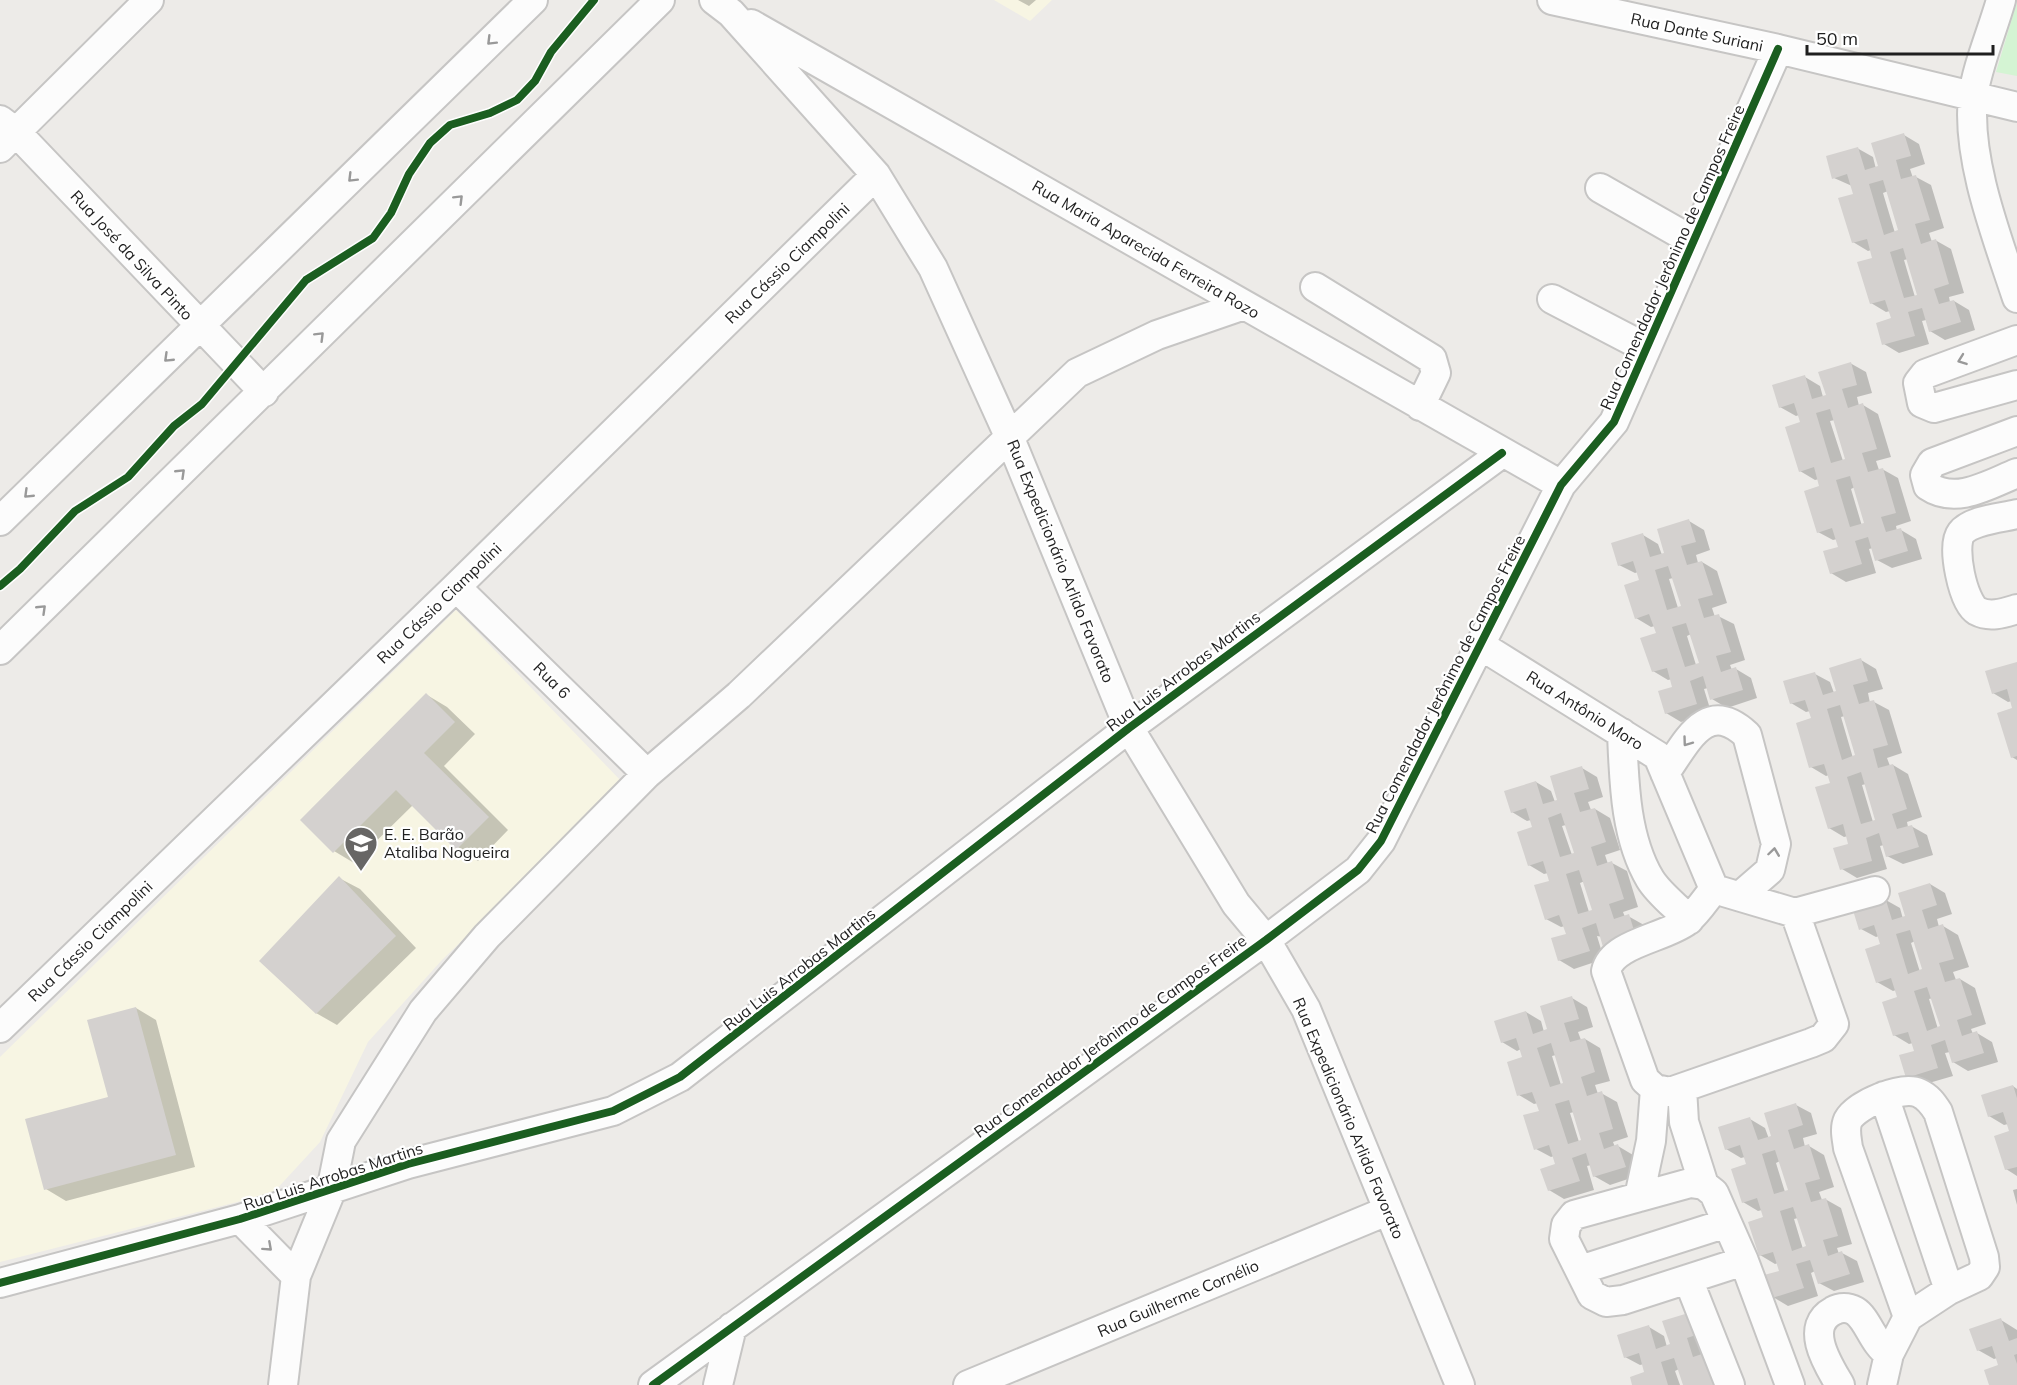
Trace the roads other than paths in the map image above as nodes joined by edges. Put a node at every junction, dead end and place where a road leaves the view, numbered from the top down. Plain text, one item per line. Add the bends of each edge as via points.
1 (149, 0) edge
2 (533, 0) edge
3 (660, 0) edge
4 (1552, 0) edge
5 (2001, 0) edge
6 (723, 6) edge
7 (1778, 49) junction
8 (1973, 96) junction
9 (2017, 107) edge
10 (5, 133) edge
11 (876, 175) junction
12 (1600, 188) dead end
13 (1693, 241) junction
14 (1315, 287) dead end
15 (2017, 298) edge
16 (1552, 299) dead end
17 (1244, 305) junction
18 (200, 327) junction
19 (2017, 340) edge
20 (1646, 348) junction
21 (2017, 384) edge
22 (264, 392) junction
23 (1420, 406) junction
24 (2017, 431) edge
25 (1009, 436) junction
26 (1502, 453) junction
27 (2017, 473) edge
28 (1561, 485) junction
29 (2017, 514) edge
30 (0, 520) edge
31 (456, 587) junction
32 (2017, 609) edge
33 (1480, 645) junction
34 (0, 650) edge
35 (1129, 728) junction
36 (1622, 733) junction
37 (1665, 772) junction
38 (647, 774) junction
39 (1875, 891) dead end
40 (1727, 892) junction
41 (1794, 913) junction
42 (1689, 920) junction
43 (1266, 940) junction
44 (0, 1028) edge
45 (1668, 1088) junction
46 (1884, 1096) junction
47 (1704, 1185) junction
48 (331, 1191) junction
49 (1639, 1197) junction
50 (1387, 1211) junction
51 (240, 1219) junction
52 (1727, 1223) junction
53 (1744, 1261) junction
54 (1580, 1270) junction
55 (296, 1276) junction
56 (1688, 1279) junction
57 (0, 1283) edge
58 (1949, 1290) junction
59 (1908, 1317) junction
60 (732, 1327) junction
61 (1889, 1354) junction
62 (283, 1385) edge
63 (653, 1385) edge
64 (718, 1385) edge
65 (968, 1385) edge
66 (1460, 1385) edge
67 (1730, 1385) edge
68 (1790, 1385) edge
69 (1840, 1385) edge
70 (1882, 1385) edge

1 - 10 street
2 -> 18 street
22 -> 3 street
4 - 7 street, Rua Dante Suriani
5 - 8 street
6 - 11 street, Rua Expedicionário Arlido Favorato
6 - 17 street, Rua Maria Aparecida Ferreira Rozo
7 - 8 street, Rua Dante Suriani
7 - 13 street, Rua Comendador Jerônimo de Campos Freire
8 - 9 street, Rua Dante Suriani
8 - 15 street via 1974,134 1982,180
10 - 18 street, Rua José da Silva Pinto
11 - 25 street, Rua Expedicionário Arlido Favorato via 933,268
11 - 31 street, Rua Cássio Ciampolini
12 - 13 street
13 - 20 street, Rua Comendador Jerônimo de Campos Freire
14 - 23 street via 1432,359 1436,373
16 - 20 street
17 - 23 street, Rua Maria Aparecida Ferreira Rozo
17 - 25 street via 1157,335 1077,373
18 - 22 street, Rua José da Silva Pinto
18 -> 30 street
19 -> 21 street via 1925,374 1918,383 1922,404 1934,408
20 - 28 street, Rua Comendador Jerônimo de Campos Freire via 1614,422
34 -> 22 street
23 - 26 street, Rua Maria Aparecida Ferreira Rozo
24 - 27 street via 1932,463 1925,475 1928,486 1940,494 1962,495
25 - 35 street, Rua Expedicionário Arlido Favorato
25 - 38 street via 739,695
26 - 28 street, Rua Maria Aparecida Ferreira Rozo
26 - 35 street, Rua Luis Arrobas Martins
28 - 33 street, Rua Comendador Jerônimo de Campos Freire
29 - 32 street via 1972,525 1961,533 1955,548 1967,598 1976,611 1996,616
31 - 38 street, Rua 6
31 - 44 street, Rua Cássio Ciampolini
33 - 36 street, Rua Antônio Moro
33 - 43 street, Rua Comendador Jerônimo de Campos Freire via 1381,841 1358,870
35 - 43 street, Rua Expedicionário Arlido Favorato via 1236,904
35 - 48 street, Rua Luis Arrobas Martins via 680,1077 613,1111 408,1164
36 - 37 street, Rua Antônio Moro via 1658,756
36 - 42 street via 1625,796 1641,860 1651,881
37 - 40 street, Rua Antônio Moro
40 -> 37 street via 1770,870 1776,844 1747,735 1735,723 1718,719 1700,724
38 - 48 street via 488,936 423,1011 340,1141
39 - 41 street
40 - 41 street
40 - 42 street
41 - 45 street via 1834,1024 1822,1038 1811,1043
42 - 45 street via 1671,932 1616,953 1606,971 1644,1080
43 - 50 street, Rua Expedicionário Arlido Favorato via 1306,1009
43 - 60 street, Rua Comendador Jerônimo de Campos Freire
45 - 47 street via 1684,1122
45 - 49 street
46 - 58 street
46 - 58 street via 1917,1092 1929,1099 1938,1112 1985,1267 1979,1276
46 - 59 street via 1858,1110 1848,1120 1846,1132 1848,1148
47 - 49 street via 1690,1183
47 - 52 street via 1714,1193
48 - 51 street, Rua Luis Arrobas Martins
48 - 55 street
49 - 54 street via 1574,1215 1566,1225 1564,1239
50 - 65 street, Rua Guilherme Cornélio
50 - 66 street, Rua Expedicionário Arlido Favorato
51 -> 55 street
51 - 57 street, Rua Luis Arrobas Martins
52 - 53 street
52 - 54 street
53 - 56 street
53 - 68 street
54 - 56 street via 1593,1295 1606,1302
55 - 62 street
56 - 67 street
58 - 59 street
59 - 61 street
60 - 63 street, Rua Comendador Jerônimo de Campos Freire
60 - 64 street
61 - 69 street via 1881,1349 1856,1311 1843,1307 1831,1312 1820,1333 1820,1347
61 - 70 street

